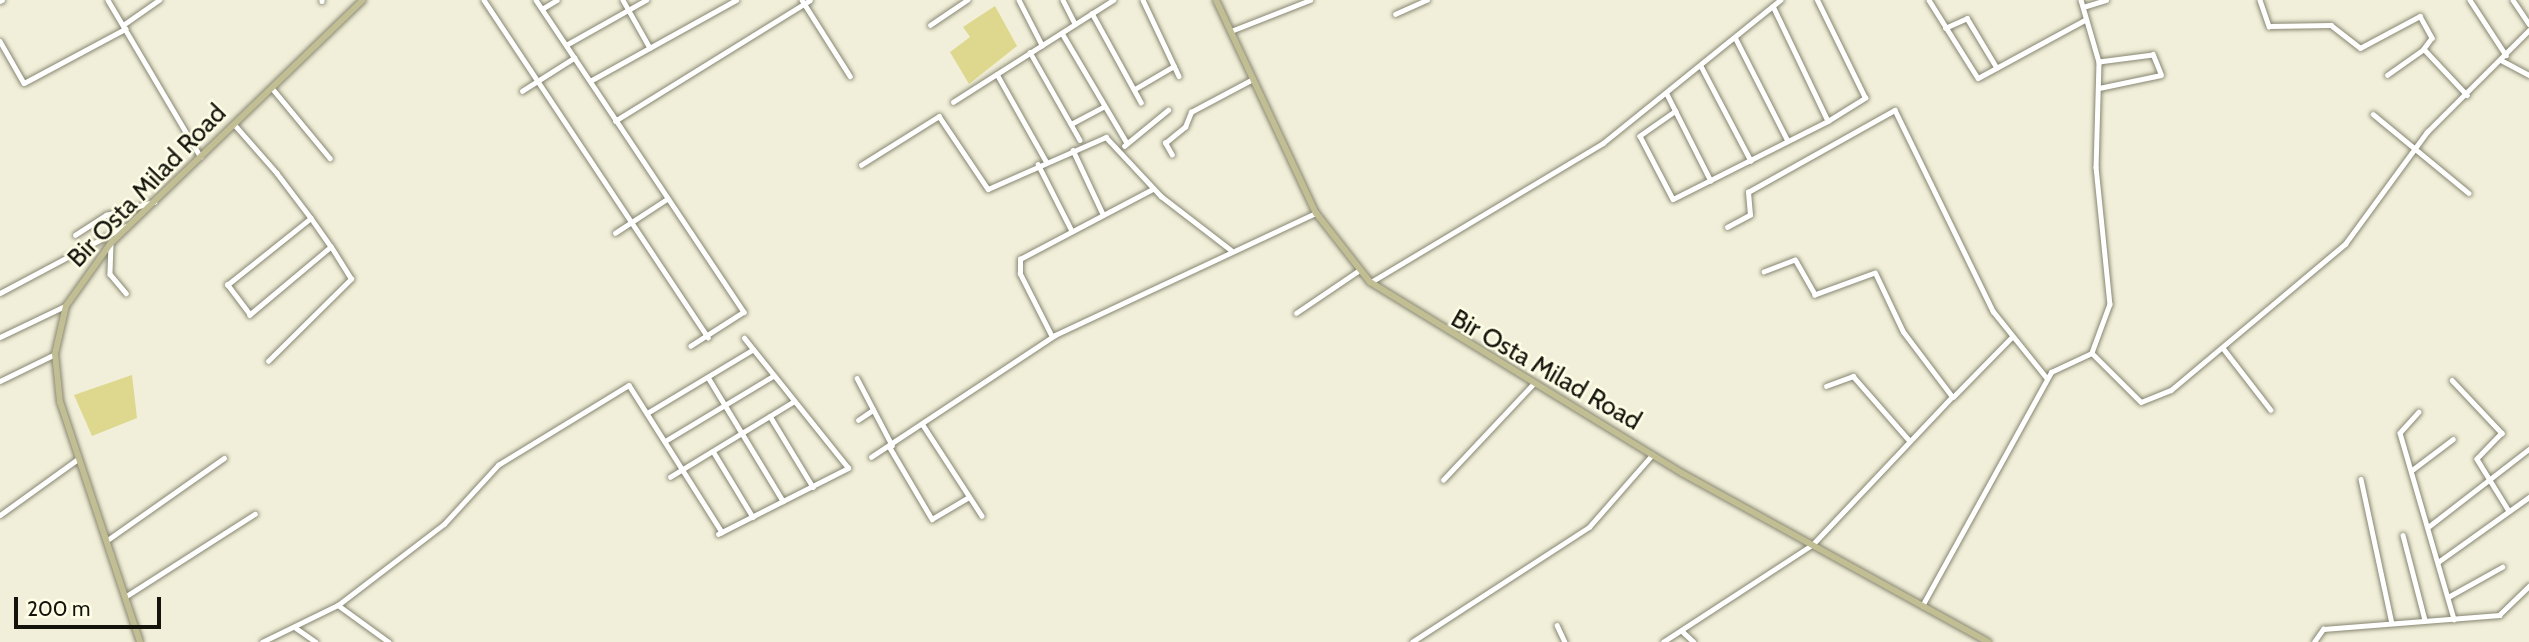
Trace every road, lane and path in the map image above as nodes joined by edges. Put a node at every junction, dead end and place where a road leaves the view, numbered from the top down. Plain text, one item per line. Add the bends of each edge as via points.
1 (108, 0) edge
2 (159, 0) edge
3 (363, 0) edge
4 (484, 0) edge
5 (536, 0) edge
6 (557, 0) edge
7 (623, 0) edge
8 (646, 0) edge
9 (736, 0) edge
10 (810, 0) edge
11 (967, 0) edge
12 (1019, 0) edge
13 (1063, 0) edge
14 (1113, 0) edge
15 (1143, 0) edge
16 (1216, 0) edge
17 (1310, 0) edge
18 (1427, 0) edge
19 (1780, 0) edge
20 (1817, 0) edge
21 (1929, 0) edge
22 (2081, 0) edge
23 (2106, 0) edge
24 (2260, 0) edge
25 (2482, 0) edge
26 (2513, 0) edge
27 (803, 1) edge
28 (2472, 3) edge
29 (1773, 6) junction
30 (2083, 6) junction
31 (542, 9) junction
32 (628, 10) junction
33 (1092, 13) junction
34 (1395, 14) dead end
35 (2085, 20) junction
36 (1075, 24) junction
37 (2529, 24) edge
38 (930, 25) dead end
39 (124, 27) junction
40 (1945, 28) junction
41 (2529, 30) edge
42 (1231, 31) junction
43 (1062, 33) junction
44 (1735, 38) junction
45 (0, 41) edge
46 (566, 45) junction
47 (1042, 45) junction
48 (650, 48) junction
49 (2424, 49) junction
50 (1030, 52) junction
51 (2506, 55) junction
52 (574, 58) junction
53 (2501, 60) junction
54 (2099, 62) junction
55 (1701, 65) junction
56 (1174, 66) junction
57 (1997, 68) junction
58 (997, 74) junction
59 (2387, 75) dead end
60 (2529, 75) edge
61 (850, 76) dead end
62 (1179, 76) dead end
63 (1253, 79) junction
64 (590, 81) junction
65 (537, 82) junction
66 (272, 88) junction
67 (2099, 88) junction
68 (1135, 89) junction
69 (522, 91) dead end
70 (1667, 94) junction
71 (2467, 95) junction
72 (953, 102) dead end
73 (1141, 102) dead end
74 (1103, 107) junction
75 (1168, 110) dead end
76 (1676, 111) junction
77 (2373, 114) dead end
78 (615, 121) junction
79 (1828, 121) junction
80 (234, 124) junction
81 (1071, 124) junction
82 (1080, 140) dead end
83 (1788, 141) junction
84 (1073, 149) junction
85 (2413, 149) junction
86 (1172, 155) dead end
87 (201, 157) junction
88 (330, 158) dead end
89 (1046, 161) junction
90 (1751, 161) junction
91 (1038, 164) junction
92 (861, 165) dead end
93 (1711, 181) junction
94 (1153, 189) junction
95 (2469, 193) dead end
96 (667, 199) junction
97 (155, 201) junction
98 (1317, 213) junction
99 (1103, 214) junction
100 (310, 218) junction
101 (631, 222) junction
102 (131, 224) junction
103 (1727, 227) dead end
104 (1071, 229) junction
105 (615, 233) dead end
106 (75, 235) dead end
107 (111, 243) junction
108 (331, 247) junction
109 (1231, 250) junction
110 (1358, 271) junction
111 (1764, 272) dead end
112 (1370, 282) junction
113 (0, 293) edge
114 (126, 293) dead end
115 (66, 306) junction
116 (1296, 313) dead end
117 (0, 337) edge
118 (708, 337) junction
119 (744, 338) dead end
120 (1052, 338) junction
121 (2011, 338) junction
122 (691, 346) dead end
123 (2223, 348) junction
124 (752, 350) junction
125 (2092, 353) junction
126 (55, 354) junction
127 (268, 361) dead end
128 (773, 376) junction
129 (708, 377) junction
130 (2046, 377) junction
131 (857, 378) dead end
132 (2452, 380) dead end
133 (0, 381) edge
134 (1533, 384) junction
135 (1826, 386) dead end
136 (1952, 397) junction
137 (793, 402) junction
138 (725, 405) junction
139 (873, 410) junction
140 (2271, 410) dead end
141 (649, 412) junction
142 (2419, 412) dead end
143 (771, 416) junction
144 (858, 420) dead end
145 (923, 425) junction
146 (742, 433) junction
147 (2453, 439) dead end
148 (667, 440) junction
149 (1910, 441) junction
150 (890, 446) junction
151 (2529, 449) edge
152 (713, 451) junction
153 (1652, 454) junction
154 (871, 457) dead end
155 (224, 458) dead end
156 (78, 459) junction
157 (684, 469) junction
158 (2412, 470) junction
159 (670, 477) dead end
160 (2361, 479) dead end
161 (2489, 479) junction
162 (1443, 480) dead end
163 (813, 487) junction
164 (969, 497) junction
165 (2529, 497) edge
166 (783, 501) junction
167 (2509, 511) junction
168 (255, 514) dead end
169 (0, 515) edge
170 (982, 516) dead end
171 (753, 517) junction
172 (2428, 527) junction
173 (2403, 535) dead end
174 (106, 541) junction
175 (1812, 545) junction
176 (2438, 562) junction
177 (2502, 567) dead end
178 (2529, 586) edge
179 (125, 597) junction
180 (2448, 597) junction
181 (338, 604) junction
182 (1921, 607) junction
183 (2454, 619) junction
184 (2425, 620) junction
185 (2392, 623) junction
186 (1557, 625) dead end
187 (296, 628) junction
188 (1681, 631) junction
189 (140, 642) edge
190 (262, 642) edge
191 (316, 642) edge
192 (389, 642) edge
193 (1412, 642) edge
194 (1565, 642) edge
195 (1663, 642) edge
196 (1694, 642) edge
197 (1988, 642) edge
198 (2314, 642) edge

1 - 39 street
2 - 39 street
3 - 66 main road, Bir Osta Milad Road
4 - 65 street
5 - 31 street
6 - 31 street
7 - 32 street
8 - 32 street
9 - 48 street
10 - 27 street
11 - 38 street
12 - 47 street
13 - 36 street
14 - 33 street
15 - 56 street
16 - 42 main road, Bir Osta Milad Road
17 - 42 street
18 - 34 street
19 - 29 street
20 - 79 street via 1865,98
21 - 40 street
22 - 30 street
23 - 30 street
24 - 49 street via 2269,26 2331,25 2360,48 2420,16 2432,38
25 - 28 street
26 - 37 street
27 - 61 street
27 - 78 street
28 - 51 street
29 - 44 street
29 - 79 street
30 - 35 street
31 - 46 street
32 - 46 street
32 - 48 street
33 - 36 street
33 - 68 street
35 - 54 street
35 - 57 street
36 - 43 street
39 - 45 street via 22,83
39 - 87 street
40 - 57 street via 1974,77
40 - 57 street via 1967,18
41 - 51 street
42 - 63 main road, Bir Osta Milad Road
43 - 47 street
43 - 74 street
44 - 55 street
44 - 83 street
46 - 52 street
47 - 50 street
48 - 64 street
49 - 59 street
49 - 71 street
50 - 58 street
50 - 81 street
51 - 53 street
52 - 64 street
52 - 65 street
53 - 60 street
53 - 71 street
54 - 67 street
54 - 67 street via 2153,55 2161,75
55 - 70 street
55 - 90 street
56 - 62 street
56 - 68 street
58 - 72 street
58 - 89 street
63 - 86 street via 1191,112 1185,127 1165,143
63 - 98 main road, Bir Osta Milad Road
64 - 78 street
65 - 69 street
65 - 101 street
66 - 80 main road, Bir Osta Milad Road
66 - 88 street
67 - 125 street via 2096,167 2110,314
68 - 73 street
70 - 76 street
70 - 112 street via 1572,164
71 - 85 street
74 - 75 street via 1126,145
74 - 81 street
76 - 93 street
76 - 93 street via 1640,139 1672,198
77 - 85 street
78 - 96 street
79 - 83 street
80 - 87 main road, Bir Osta Milad Road
80 - 100 street
81 - 82 street
83 - 90 street
84 - 89 street
84 - 94 street via 1106,137
84 - 99 street
85 - 95 street
85 - 123 street via 2380,205 2346,244
87 - 97 main road, Bir Osta Milad Road
89 - 91 street
90 - 93 street
91 - 92 street via 987,189 939,116
91 - 104 street
94 - 99 street
94 - 109 street
96 - 101 street
96 - 118 street via 744,312
97 - 102 main road, Bir Osta Milad Road
97 - 106 street via 106,215
98 - 109 street
98 - 110 main road, Bir Osta Milad Road
99 - 104 street
100 - 108 street
100 - 108 street via 228,289 254,315
101 - 105 street
101 - 118 street
102 - 107 main road, Bir Osta Milad Road
102 - 113 street
103 - 121 street via 1750,215 1748,192 1895,110
104 - 120 street via 1023,256 1018,267
107 - 114 street via 110,275
107 - 115 main road, Bir Osta Milad Road
108 - 127 street via 351,279
109 - 120 street
110 - 112 main road, Bir Osta Milad Road
110 - 116 street
111 - 136 street via 1795,260 1815,295 1875,273 1903,332
112 - 134 main road, Bir Osta Milad Road
115 - 117 street
115 - 126 main road, Bir Osta Milad Road
118 - 122 street
119 - 124 street
120 - 145 street
121 - 130 street
121 - 136 street
123 - 125 street via 2149,403
123 - 140 street
124 - 128 street
124 - 129 street
125 - 130 street
126 - 133 street
126 - 156 main road, Bir Osta Milad Road via 60,402
128 - 137 street
128 - 138 street
129 - 138 street
129 - 141 street
130 - 182 street
131 - 139 street
132 - 161 street via 2502,433 2478,457
134 - 153 main road, Bir Osta Milad Road
134 - 162 street
135 - 149 street via 1853,376
136 - 149 street
137 - 143 street
137 - 163 street via 848,467
138 - 146 street
138 - 148 street
139 - 144 street
139 - 150 street
141 - 148 street
141 - 181 street via 629,385 503,462 444,524
142 - 158 street via 2400,430
143 - 146 street
143 - 163 street
145 - 150 street
145 - 164 street
146 - 152 street
146 - 166 street
147 - 158 street
148 - 157 street
149 - 175 street
150 - 154 street
150 - 164 street via 932,519
151 - 161 street
152 - 157 street
152 - 171 street
153 - 175 main road, Bir Osta Milad Road
153 - 193 street via 1588,527
155 - 174 street
156 - 169 street
156 - 174 main road, Bir Osta Milad Road
157 - 159 street
157 - 171 street via 720,533
158 - 172 street
160 - 185 street
161 - 167 street
161 - 172 street
163 - 166 street
164 - 170 street
165 - 167 street
166 - 171 street
167 - 176 street
168 - 179 street
172 - 176 street
173 - 184 street
174 - 179 main road, Bir Osta Milad Road
175 - 182 main road, Bir Osta Milad Road
175 - 188 street
176 - 180 street
177 - 180 street
178 - 183 street via 2499,615
179 - 189 main road, Bir Osta Milad Road
180 - 183 street
181 - 187 street
181 - 192 street
182 - 197 main road, Bir Osta Milad Road
183 - 184 street
184 - 185 street
185 - 198 street via 2323,629
186 - 194 street
187 - 190 street
187 - 191 street
188 - 195 street
188 - 196 street

